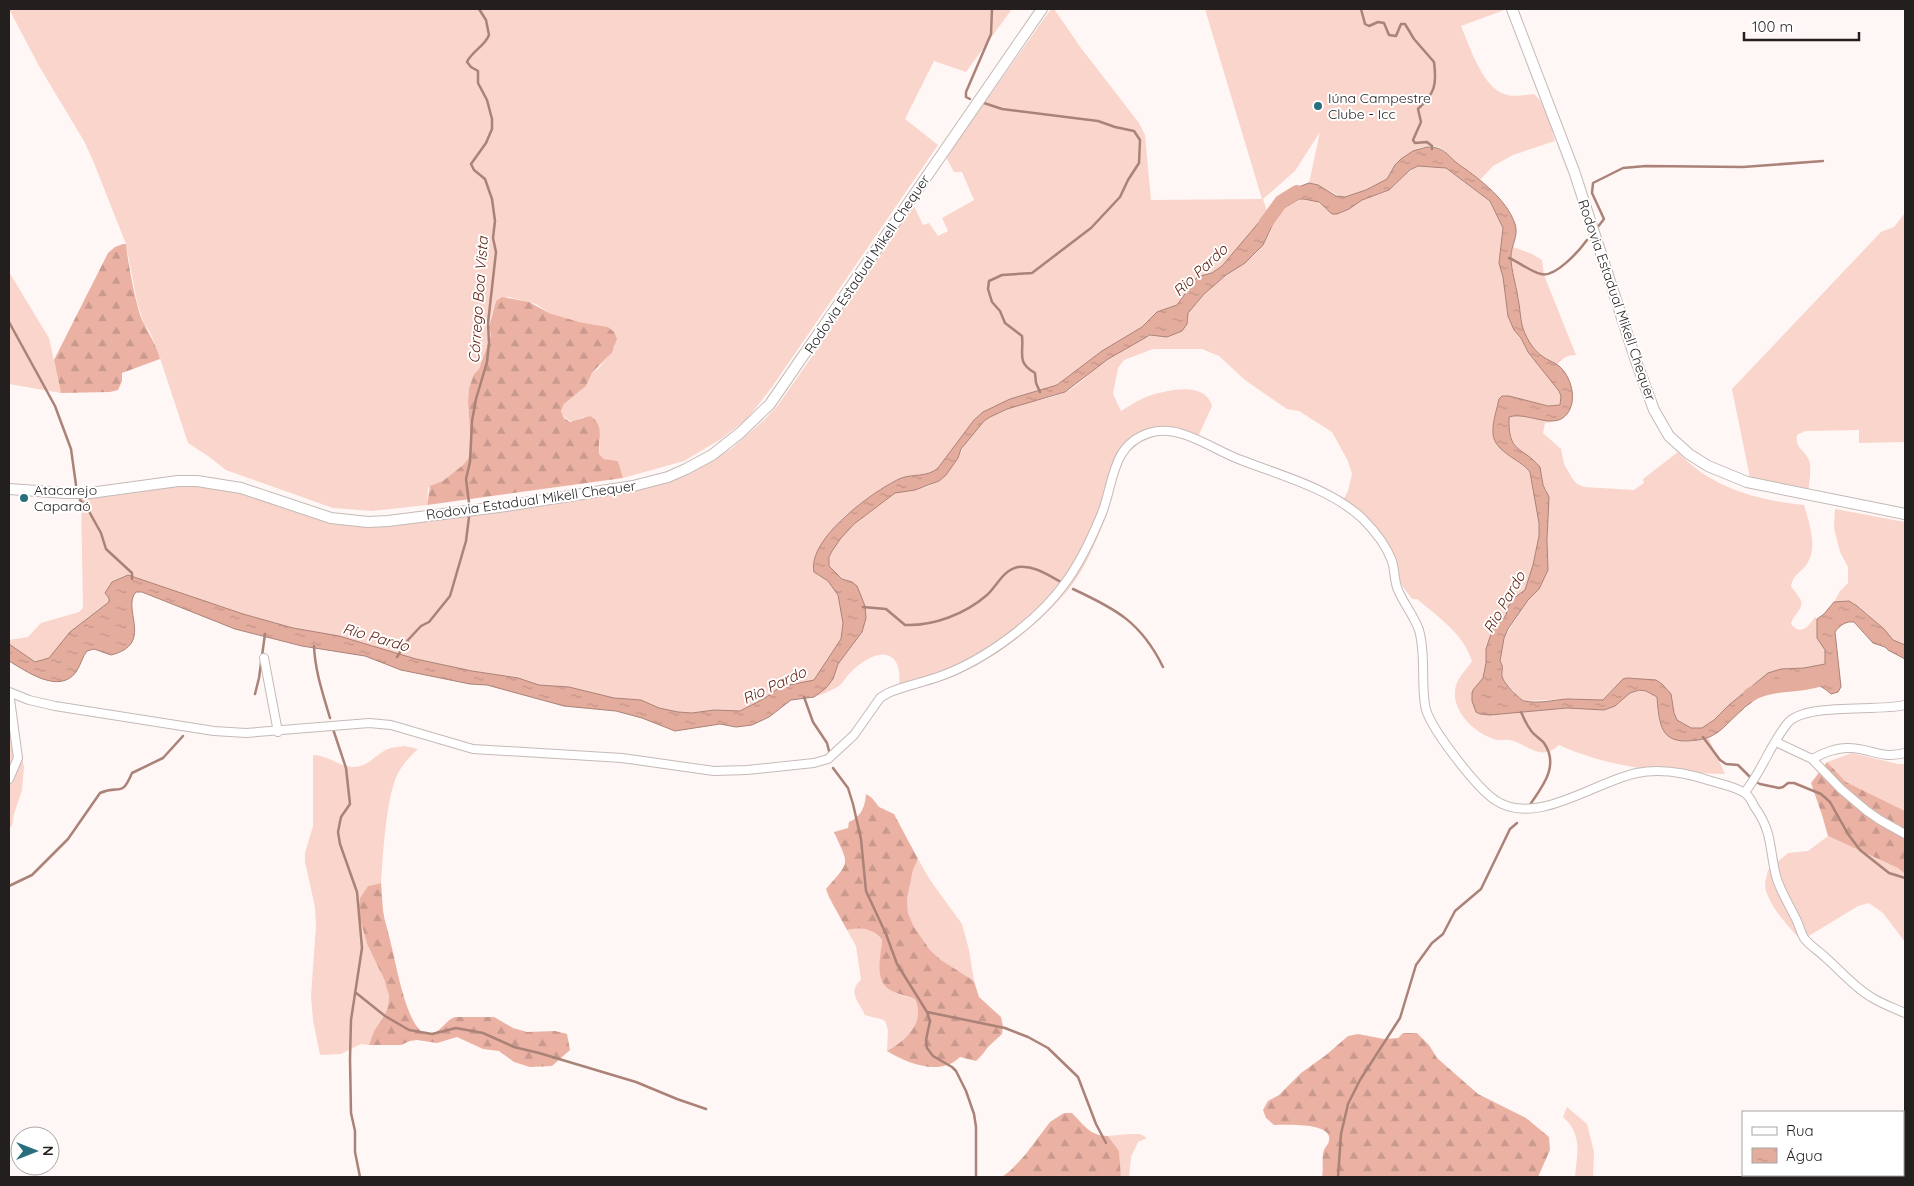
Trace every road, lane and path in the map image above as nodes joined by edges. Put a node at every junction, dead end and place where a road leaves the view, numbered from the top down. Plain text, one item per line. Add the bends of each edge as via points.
1 (1042, 9) edge
2 (1512, 9) edge
3 (9, 489) edge
4 (1905, 514) edge
5 (264, 658) dead end
6 (9, 692) edge
7 (1905, 705) edge
8 (278, 732) junction
9 (1776, 742) junction
10 (1905, 753) edge
11 (1812, 759) junction
12 (9, 779) edge
13 (1745, 792) junction
14 (1905, 834) edge
15 (1905, 1013) edge

1 - 3 main road, Rodovia Estadual Mikell Chequer via 770,404 724,446 686,469 633,486 506,506 368,522 331,518 241,488 198,481 64,493
2 - 4 main road, Rodovia Estadual Mikell Chequer via 1574,171 1654,410 1670,436 1688,454 1708,466 1747,482
5 - 8 street
6 - 8 street via 55,706 188,727 246,733
6 - 12 street via 18,758
7 - 9 street via 1813,711 1793,716
8 - 13 street via 369,723 391,725 473,749 622,758 714,771 822,761 836,754 854,735 880,698 968,664 1006,640 1031,619 1057,593 1078,562 1104,509 1119,457 1136,440 1161,431 1183,434 1306,485 1353,511 1370,526 1389,554 1398,591 1419,632 1426,713 1438,734 1494,800 1521,809 1540,808 1619,778 1658,771 1684,773
9 - 11 street
9 - 13 street via 1758,777
10 - 11 street via 1887,756 1850,748
11 - 14 street via 1867,811
13 - 15 street via 1766,824 1776,878 1804,938 1860,989

